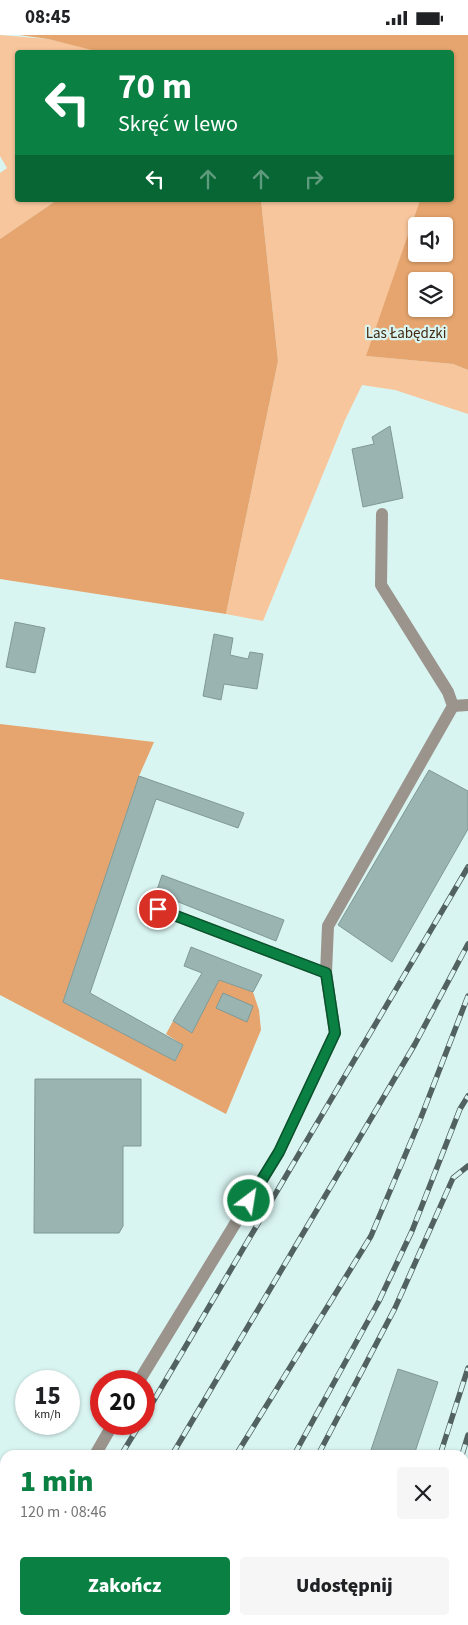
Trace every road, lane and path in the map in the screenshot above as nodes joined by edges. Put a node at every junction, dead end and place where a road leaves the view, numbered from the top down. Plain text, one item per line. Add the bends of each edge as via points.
1 (382, 514) dead end
2 (453, 705) junction
3 (468, 705) edge
4 (158, 909) dead end
5 (326, 973) junction
6 (146, 1370) edge
7 (107, 1435) edge
8 (98, 1450) edge

1 - 2 lane via 381,585 445,686
2 - 3 lane
2 - 5 lane via 328,926
4 - 5 lane
5 - 6 lane via 335,1033 279,1152
7 - 8 lane

